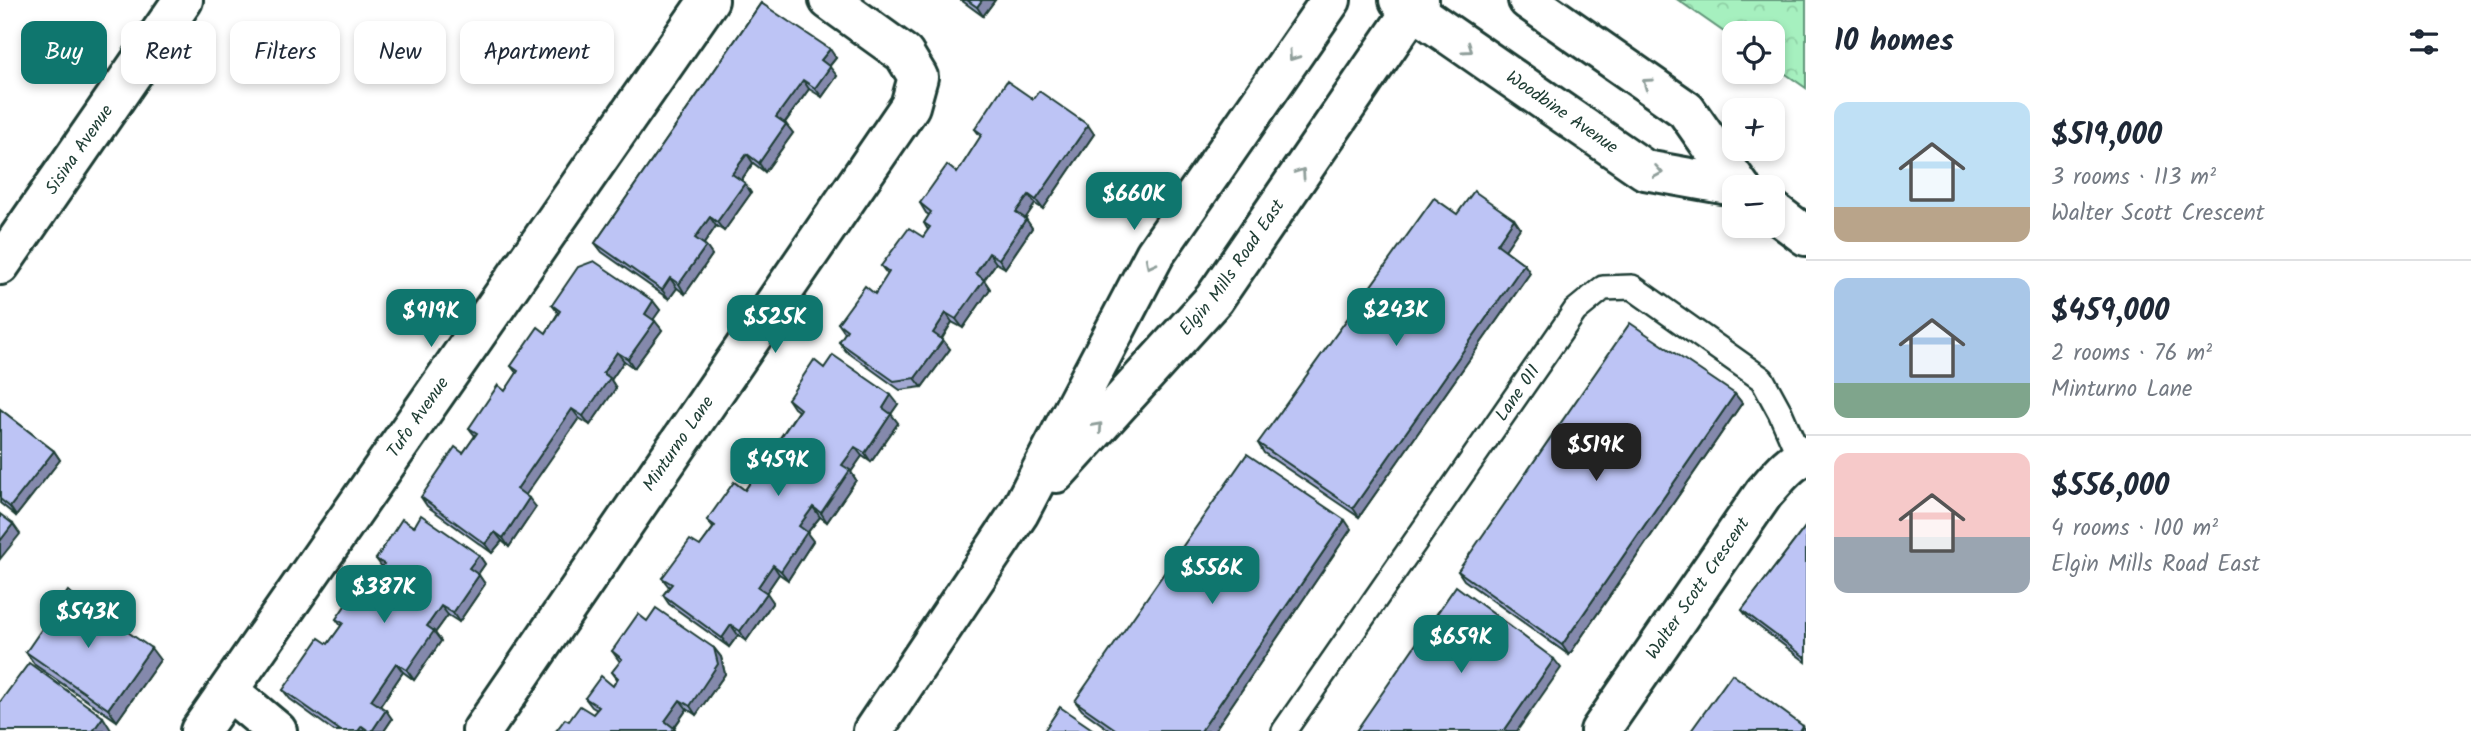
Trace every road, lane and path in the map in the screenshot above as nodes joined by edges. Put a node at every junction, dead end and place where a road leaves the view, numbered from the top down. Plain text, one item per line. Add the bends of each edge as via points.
1 (183, 0) edge
2 (709, 0) edge
3 (829, 0) edge
4 (1331, 0) edge
5 (1528, 0) edge
6 (1410, 3) edge
7 (1732, 175) edge
8 (1722, 184) edge
9 (1785, 220) edge
10 (1806, 236) edge
11 (0, 265) edge
12 (1803, 457) edge
13 (1019, 513) junction
14 (229, 691) junction
15 (200, 731) edge
16 (277, 731) edge
17 (482, 731) edge
18 (873, 731) edge
19 (1284, 731) edge
20 (1600, 731) edge

1 - 11 street, Sisina Avenue
2 - 14 street, Tufo Avenue
3 - 17 street, Minturno Lane via 904,54 918,78 910,106
4 -> 13 street, Elgin Mills Road East via 1155,254
7 -> 5 street, Woodbine Avenue via 1686,110
6 -> 8 street, Woodbine Avenue via 1645,170
13 -> 6 street, Elgin Mills Road East via 1214,299
9 - 10 street
12 - 19 lane, Lane 011 via 1762,379 1632,288 1603,288 1574,311
12 - 20 street, Walter Scott Crescent via 1764,494
13 - 18 street, Elgin Mills Road East
14 - 15 street, Tufo Avenue
14 - 16 street

